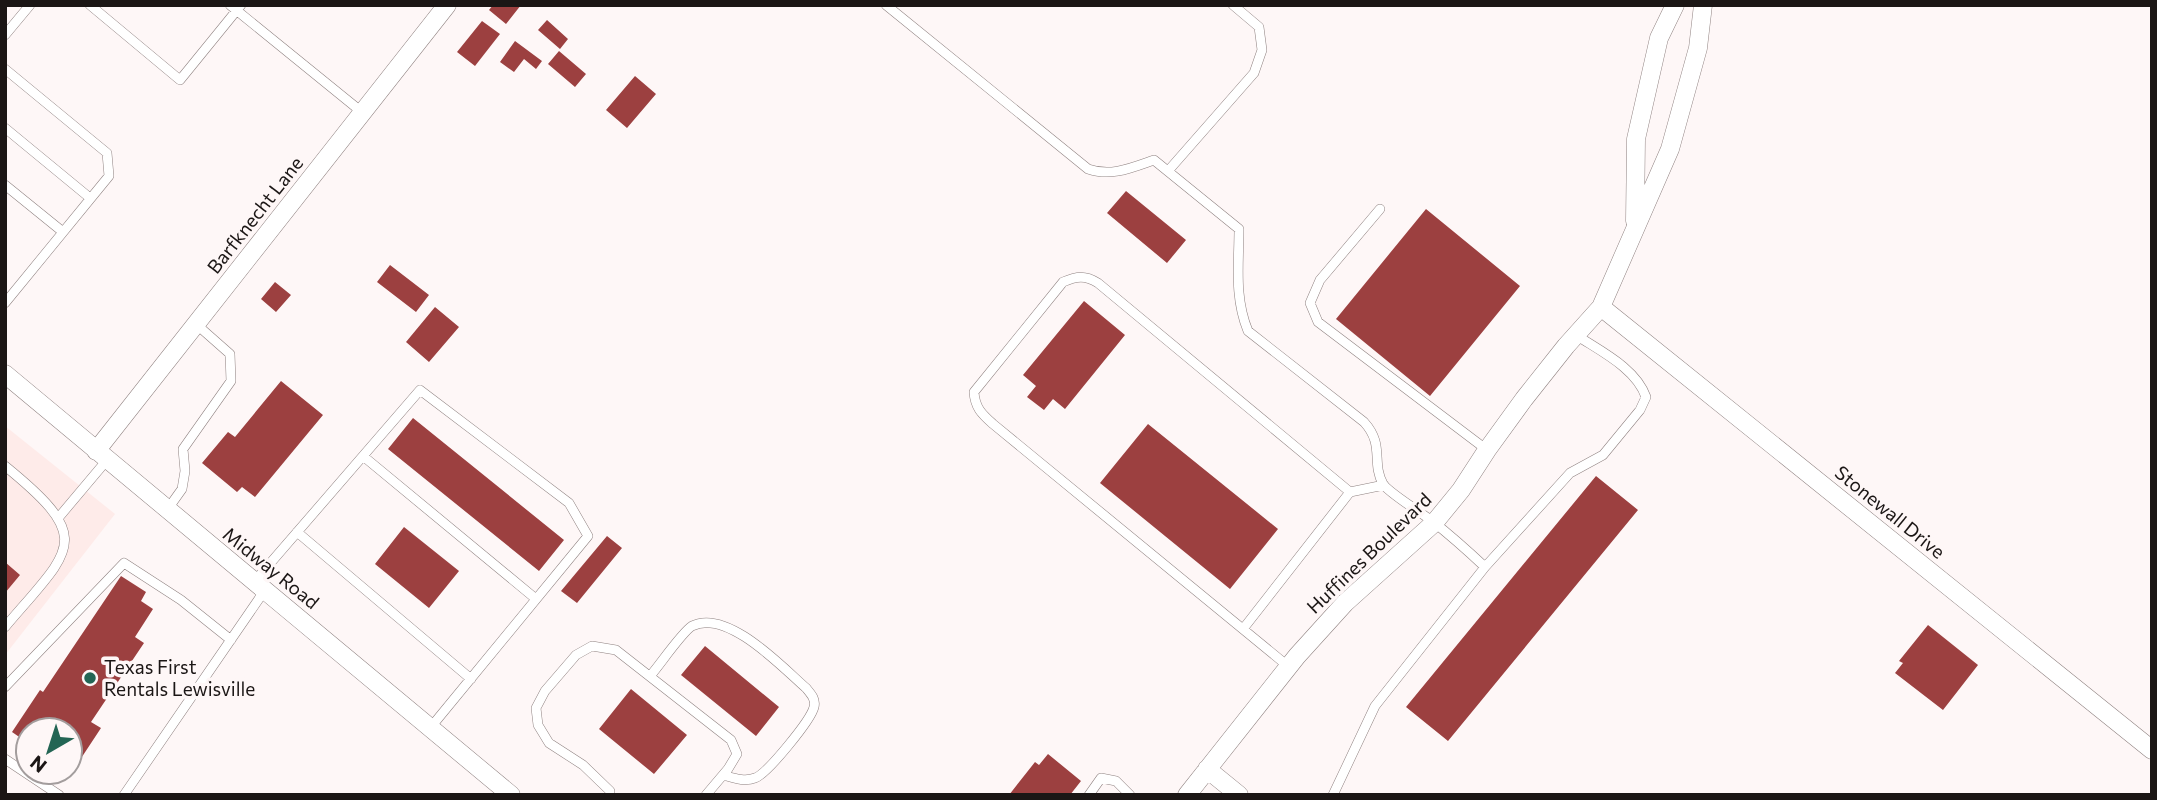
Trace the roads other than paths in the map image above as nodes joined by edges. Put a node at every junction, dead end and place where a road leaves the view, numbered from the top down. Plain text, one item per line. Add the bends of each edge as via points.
1 (30, 5) edge
2 (90, 5) edge
3 (447, 5) edge
4 (886, 5) edge
5 (1233, 5) edge
6 (1675, 5) edge
7 (1703, 5) edge
8 (236, 7) edge
9 (5, 35) edge
10 (5, 69) edge
11 (362, 113) junction
12 (5, 128) edge
13 (1168, 172) junction
14 (5, 186) edge
15 (90, 198) junction
16 (1380, 209) dead end
17 (1635, 228) junction
18 (63, 233) junction
19 (5, 303) edge
20 (1601, 307) junction
21 (196, 324) junction
22 (1576, 335) junction
23 (5, 374) edge
24 (1487, 450) junction
25 (101, 456) junction
26 (363, 456) junction
27 (5, 466) edge
28 (1384, 485) junction
29 (1350, 492) junction
30 (167, 510) junction
31 (59, 517) junction
32 (1434, 523) junction
33 (297, 532) junction
34 (1485, 568) junction
35 (260, 586) junction
36 (536, 599) junction
37 (5, 627) edge
38 (1243, 629) junction
39 (230, 640) junction
40 (1289, 667) junction
41 (650, 676) junction
42 (471, 679) junction
43 (5, 687) edge
44 (431, 727) junction
45 (2152, 750) edge
46 (5, 759) edge
47 (1208, 769) junction
48 (723, 775) junction
49 (611, 793) edge
50 (59, 795) edge
51 (124, 795) edge
52 (511, 795) edge
53 (706, 795) edge
54 (1089, 795) edge
55 (1130, 795) edge
56 (1187, 795) edge
57 (1239, 795) edge
58 (1333, 795) edge

1 - 9 lane
2 - 8 lane via 180,80
3 - 11 street, Barfknecht Lane
4 - 13 lane via 1087,169 1112,174 1154,160
5 - 13 lane via 1259,27 1262,50 1254,73
6 - 17 street, Huffines Boulevard via 1659,38 1636,139
7 - 17 street, Huffines Boulevard via 1698,48 1670,149
8 - 11 lane
10 - 15 lane via 107,153 109,176
11 - 21 street, Barfknecht Lane
12 - 15 lane
13 - 28 lane via 1240,229 1237,295 1248,331 1373,432
14 - 18 lane
15 - 18 lane
16 - 24 lane via 1320,281 1310,303 1318,322
17 - 20 street, Huffines Boulevard
18 - 19 lane
20 - 22 street, Huffines Boulevard
20 - 45 street, Stonewall Drive
21 - 25 street, Barfknecht Lane
21 - 30 lane via 230,354 231,381 183,449 182,489
22 - 24 street, Huffines Boulevard
22 - 34 lane via 1619,364 1642,385 1646,397 1603,454 1570,473
23 - 25 street, Midway Road
24 - 32 street, Huffines Boulevard
25 - 30 street, Midway Road
25 - 31 lane
26 - 33 lane
26 - 36 lane
26 - 36 lane via 420,390 569,503 588,536
27 - 31 lane
28 - 29 lane
28 - 32 lane
29 - 38 lane
29 - 38 lane via 1087,277 1063,282 974,392 979,411 993,424
30 - 35 street, Midway Road
31 - 37 lane via 65,534 63,554
32 - 34 lane
32 - 40 street, Huffines Boulevard via 1345,603
33 - 35 lane
33 - 42 lane
34 - 58 lane via 1375,706
35 - 39 lane
35 - 44 street, Midway Road
36 - 42 lane
38 - 40 lane
39 - 43 lane via 181,600 124,563
39 - 51 lane
40 - 47 street, Huffines Boulevard
41 - 48 lane via 731,740 737,754
41 - 48 lane via 690,627 716,623 746,637 814,697 815,706 806,723 757,778
41 - 49 lane via 616,650 592,646 576,654 536,708 538,725 549,743 583,765
42 - 44 lane
44 - 52 street, Midway Road
46 - 50 lane
47 - 56 street, Huffines Boulevard
47 - 57 street
48 - 53 lane
54 - 55 lane via 1101,778 1116,781

